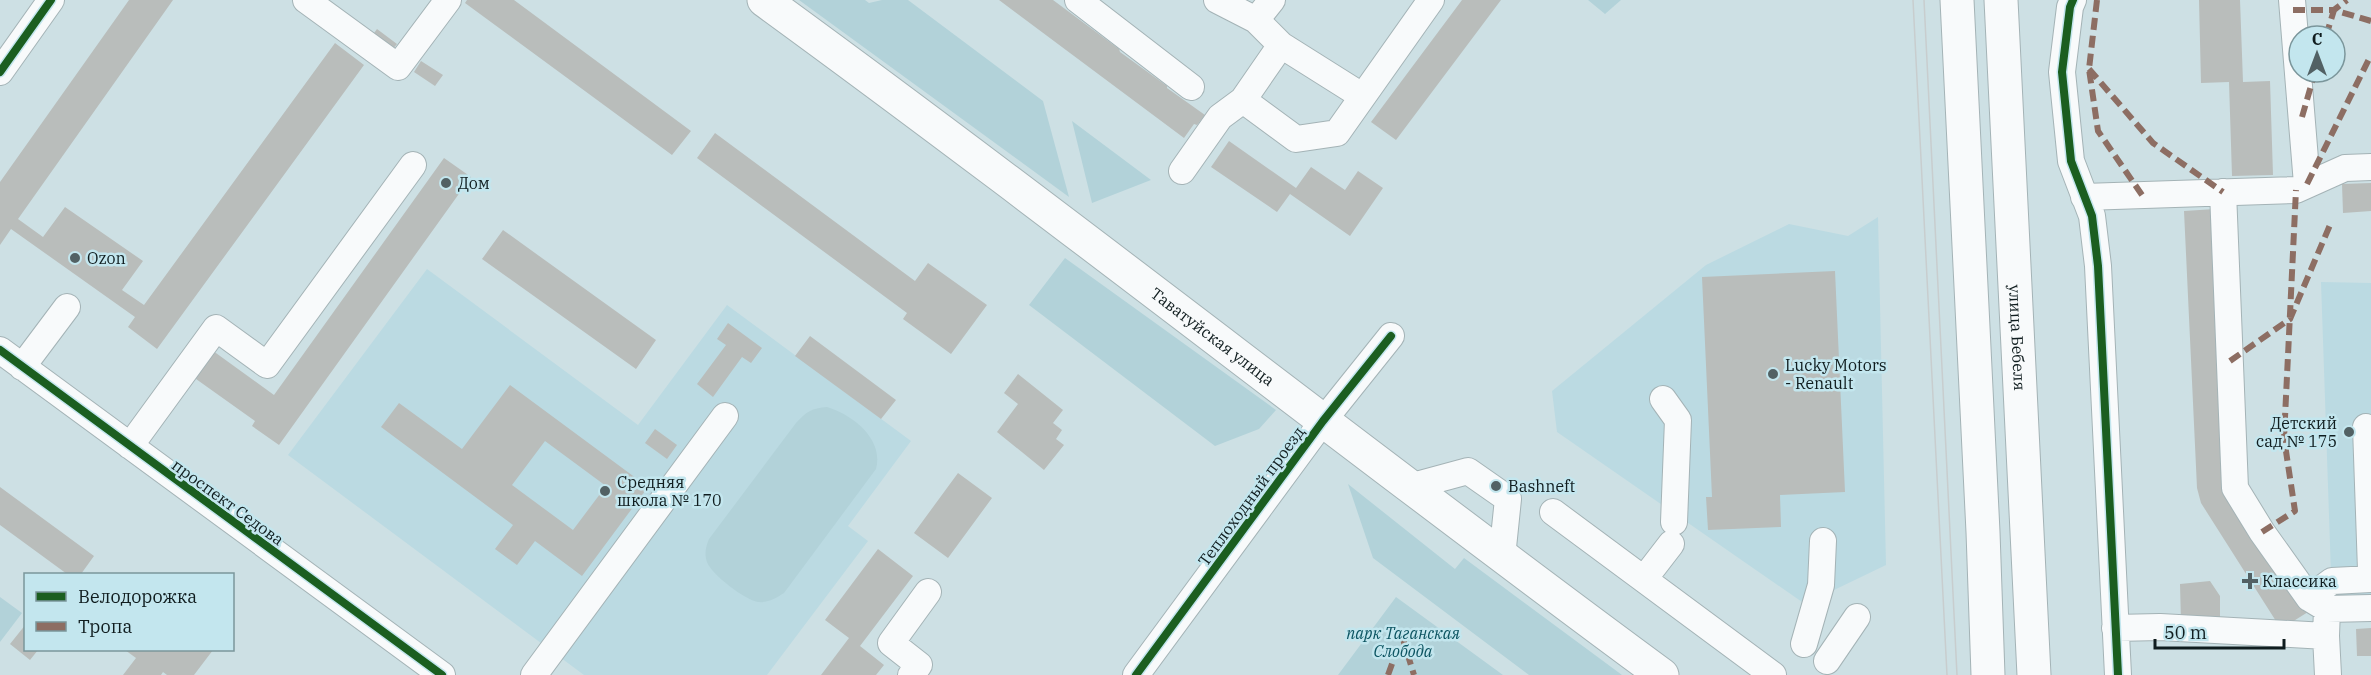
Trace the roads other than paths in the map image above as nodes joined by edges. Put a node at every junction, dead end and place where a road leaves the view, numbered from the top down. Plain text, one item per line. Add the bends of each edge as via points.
1 (51, 0) edge
2 (306, 0) edge
3 (448, 0) edge
4 (764, 0) edge
5 (1078, 0) edge
6 (1272, 0) edge
7 (1431, 0) edge
8 (1957, 0) edge
9 (2001, 0) edge
10 (2073, 0) edge
11 (2292, 0) edge
12 (1224, 2) edge
13 (1256, 20) junction
14 (1281, 45) junction
15 (0, 72) edge
16 (1191, 87) dead end
17 (1362, 96) junction
18 (1243, 100) junction
19 (413, 165) dead end
20 (2371, 167) edge
21 (1182, 171) dead end
22 (2307, 184) junction
23 (2223, 192) junction
24 (2084, 197) junction
25 (67, 307) dead end
26 (1391, 336) dead end
27 (0, 350) edge
28 (22, 368) junction
29 (1662, 399) dead end
30 (725, 416) dead end
31 (1323, 421) junction
32 (2366, 427) dead end
33 (130, 446) junction
34 (1409, 487) junction
35 (1553, 512) dead end
36 (1823, 541) dead end
37 (1502, 557) junction
38 (2371, 570) edge
39 (1644, 579) junction
40 (2371, 579) edge
41 (928, 592) dead end
42 (2318, 603) junction
43 (2371, 608) edge
44 (1857, 617) dead end
45 (2115, 628) junction
46 (2326, 636) junction
47 (1804, 644) dead end
48 (1827, 661) dead end
49 (442, 675) edge
50 (534, 675) edge
51 (911, 675) edge
52 (1136, 675) edge
53 (1662, 675) edge
54 (1773, 675) edge
55 (1988, 675) edge
56 (2034, 675) edge
57 (2118, 675) edge
58 (2328, 675) edge

1 - 15 street
2 - 3 street via 398,68
4 - 31 main road, Таватуйская улица
5 - 16 street
6 - 13 street
7 - 17 street
8 - 55 main road
9 - 56 main road, улица Бебеля
10 - 24 street via 2062,72 2071,161
11 - 22 street
12 - 13 street
13 - 14 street
14 - 17 street
14 - 18 street
17 - 18 street via 1337,133 1296,139
18 - 21 street via 1220,117
19 - 33 street via 267,365 216,328
20 - 22 street via 2345,168
22 - 23 street via 2296,190
23 - 24 street
23 - 42 street via 2235,488 2262,532
24 - 45 street via 2092,216 2098,266
25 - 28 street
26 - 31 street, Теплоходный проезд
27 - 28 street, проспект Седова
28 - 33 street, проспект Седова
29 - 39 street via 1677,420 1672,533
30 - 50 street
31 - 34 main road, Таватуйская улица
31 - 52 street, Теплоходный проезд
32 - 38 street
33 - 49 street, проспект Седова
34 - 37 main road, Таватуйская улица
34 - 37 street via 1468,471 1508,499
35 - 39 street
36 - 47 street via 1821,585
37 - 53 main road, Таватуйская улица
39 - 54 street
40 - 42 street via 2332,581
41 - 51 street via 891,644 919,664
42 - 43 street
42 - 46 street
44 - 48 street
45 - 46 street
45 - 57 street
46 - 58 street

